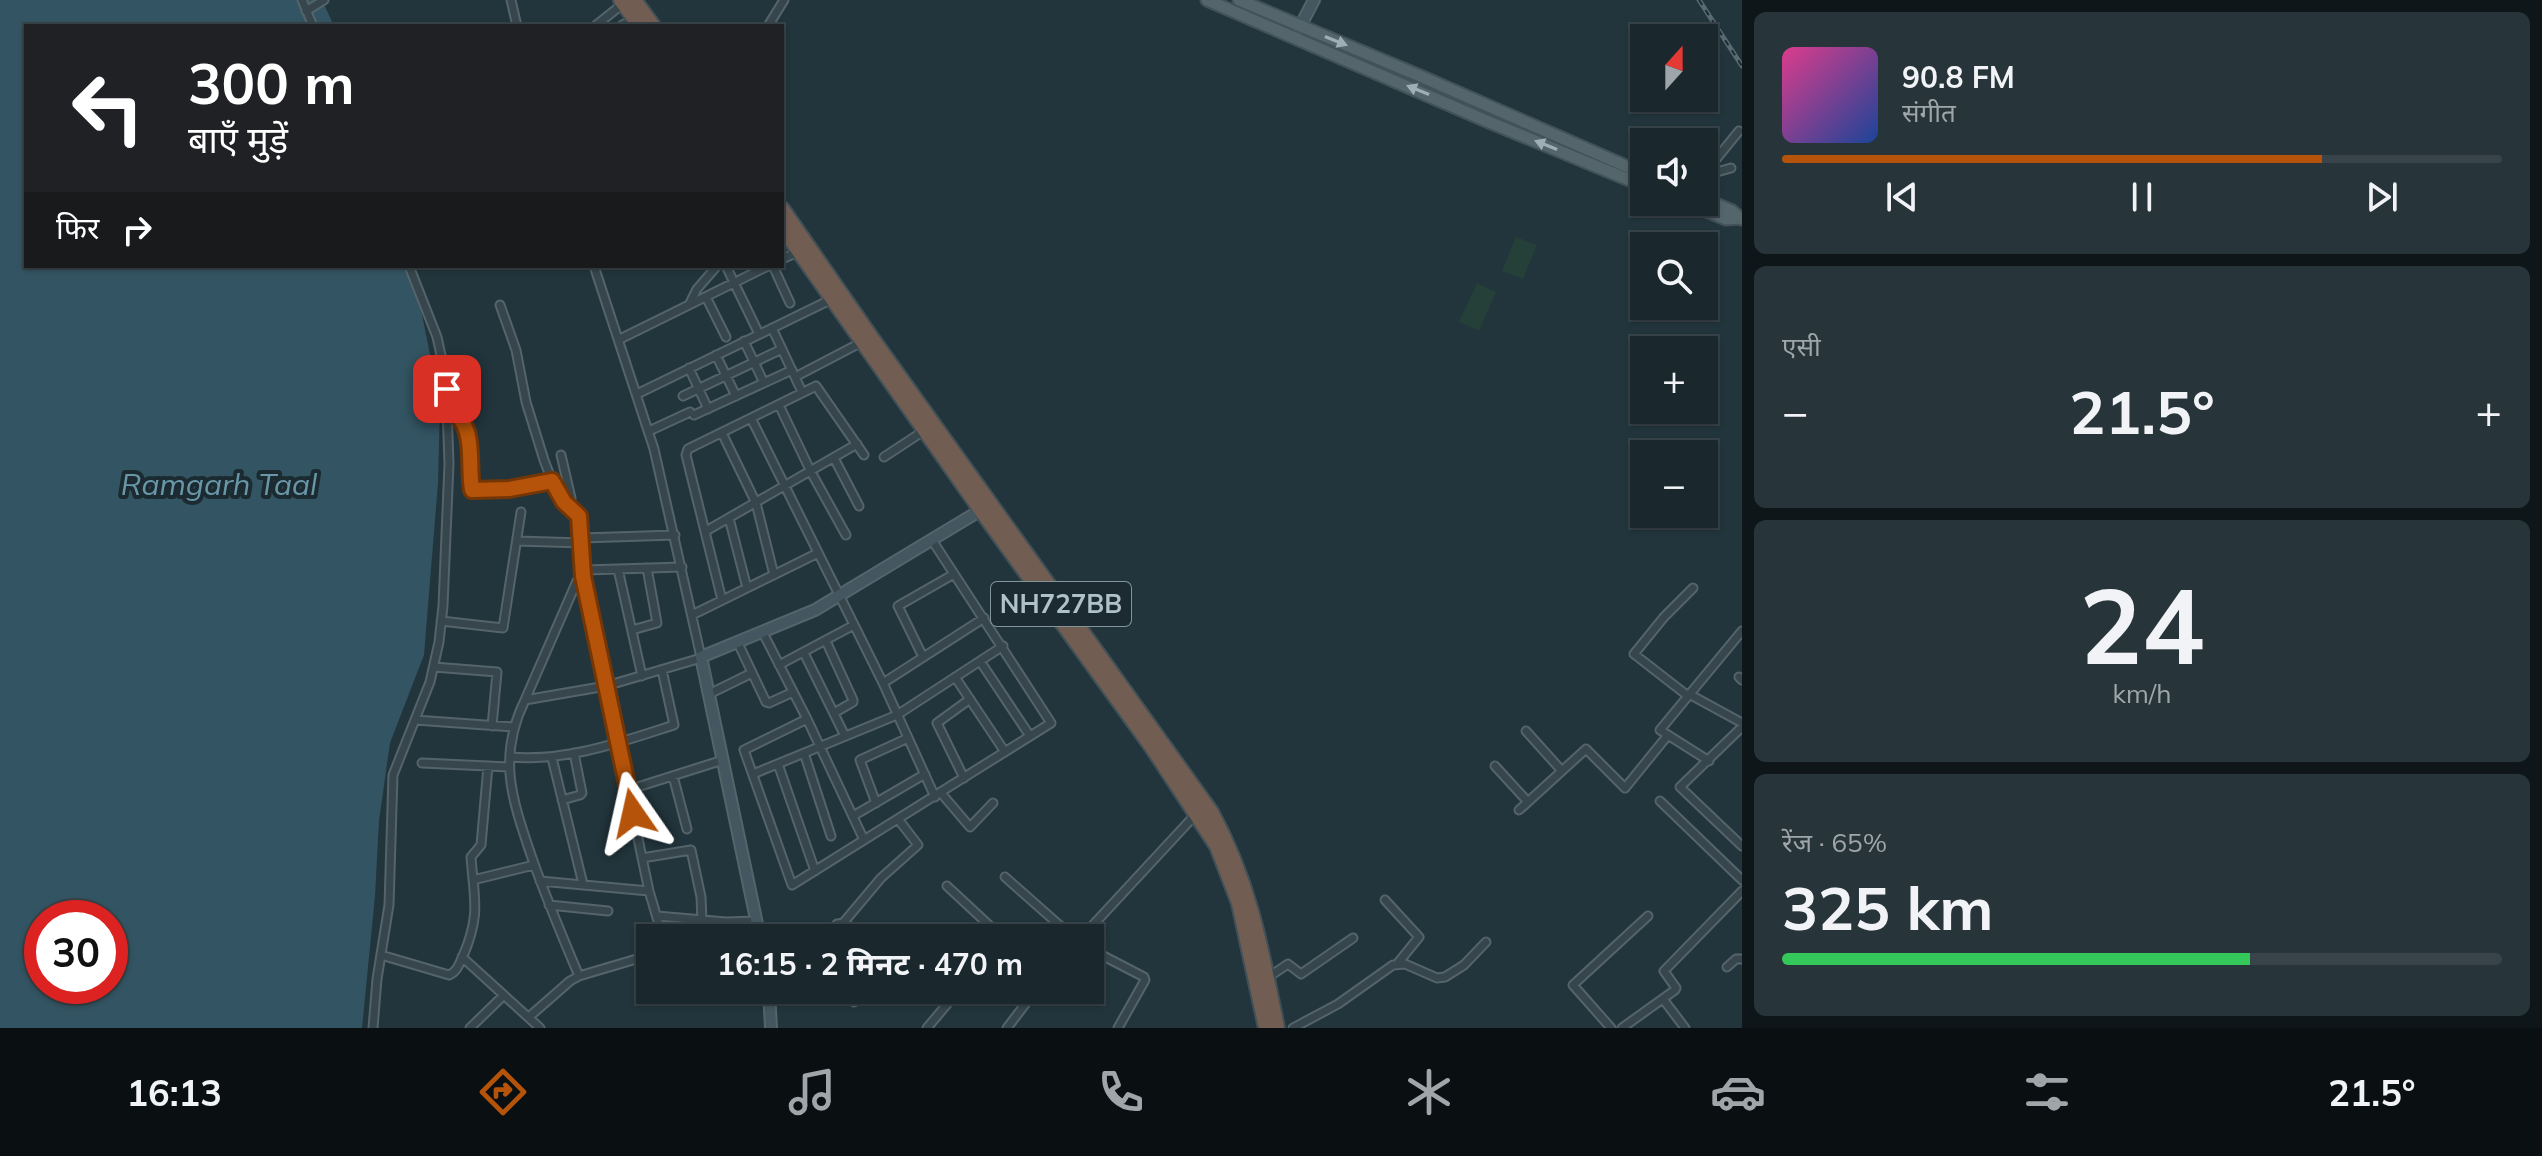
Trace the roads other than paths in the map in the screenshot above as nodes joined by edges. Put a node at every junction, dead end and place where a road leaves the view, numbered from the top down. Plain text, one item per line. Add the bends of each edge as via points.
1 (302, 0) edge
2 (324, 0) edge
3 (511, 0) edge
4 (784, 0) edge
5 (1207, 0) edge
6 (1239, 0) edge
7 (1314, 0) edge
8 (626, 1) edge
9 (306, 11) junction
10 (312, 24) edge
11 (517, 24) edge
12 (599, 24) edge
13 (639, 24) edge
14 (651, 24) edge
15 (769, 24) edge
16 (1297, 32) junction
17 (1739, 131) dead end
18 (1718, 157) edge
19 (1630, 168) edge
20 (1731, 168) dead end
21 (1718, 171) edge
22 (1630, 180) edge
23 (1718, 207) edge
24 (784, 212) edge
25 (1718, 212) edge
26 (1738, 218) edge
27 (784, 230) edge
28 (799, 251) junction
29 (784, 258) edge
30 (410, 268) edge
31 (595, 268) edge
32 (714, 268) edge
33 (727, 268) edge
34 (771, 268) edge
35 (752, 270) edge
36 (735, 282) junction
37 (706, 297) junction
38 (832, 299) junction
39 (790, 303) dead end
40 (500, 305) dead end
41 (689, 305) junction
42 (772, 328) junction
43 (759, 334) junction
44 (726, 337) dead end
45 (620, 339) junction
46 (744, 341) junction
47 (862, 342) junction
48 (782, 349) junction
49 (716, 355) junction
50 (754, 362) junction
51 (689, 368) junction
52 (793, 373) junction
53 (727, 375) junction
54 (764, 383) junction
55 (699, 389) junction
56 (802, 392) junction
57 (637, 394) junction
58 (683, 396) dead end
59 (736, 396) junction
60 (779, 405) junction
61 (448, 407) junction
62 (708, 409) junction
63 (751, 418) junction
64 (925, 430) junction
65 (649, 431) junction
66 (722, 433) junction
67 (857, 444) junction
68 (561, 455) dead end
69 (864, 455) dead end
70 (884, 457) dead end
71 (834, 458) junction
72 (811, 472) junction
73 (552, 481) junction
74 (785, 487) junction
75 (756, 503) junction
76 (568, 506) junction
77 (859, 506) dead end
78 (981, 510) junction
79 (521, 512) dead end
80 (729, 518) junction
81 (706, 531) junction
82 (675, 535) junction
83 (846, 535) dead end
84 (582, 540) junction
85 (932, 540) junction
86 (517, 541) junction
87 (818, 553) junction
88 (682, 567) junction
89 (647, 568) junction
90 (618, 569) junction
91 (584, 573) junction
92 (954, 574) junction
93 (774, 575) junction
94 (747, 588) junction
95 (1693, 588) dead end
96 (839, 595) junction
97 (722, 600) junction
98 (692, 615) junction
99 (984, 618) junction
100 (441, 619) junction
101 (854, 625) junction
102 (632, 630) junction
103 (762, 631) junction
104 (1742, 631) edge
105 (737, 641) junction
106 (826, 641) junction
107 (1003, 646) junction
108 (804, 653) junction
109 (923, 657) junction
110 (701, 658) junction
111 (980, 661) junction
112 (779, 665) junction
113 (434, 667) junction
114 (662, 670) junction
115 (752, 673) junction
116 (642, 676) junction
117 (955, 677) junction
118 (883, 683) junction
119 (606, 686) junction
120 (793, 692) junction
121 (709, 694) junction
122 (1688, 695) junction
123 (970, 699) junction
124 (525, 700) junction
125 (834, 713) junction
126 (897, 715) junction
127 (807, 719) junction
128 (415, 720) junction
129 (1742, 725) edge
130 (492, 726) junction
131 (514, 727) junction
132 (1526, 731) dead end
133 (1668, 735) junction
134 (845, 736) junction
135 (1030, 736) junction
136 (908, 738) junction
137 (619, 742) junction
138 (820, 746) junction
139 (1005, 752) junction
140 (574, 753) junction
141 (804, 753) junction
142 (510, 757) junction
143 (552, 758) junction
144 (723, 760) junction
145 (1709, 761) junction
146 (422, 763) dead end
147 (778, 764) junction
148 (488, 766) junction
149 (1495, 766) dead end
150 (509, 767) junction
151 (1562, 771) junction
152 (753, 774) junction
153 (925, 774) junction
154 (673, 776) junction
155 (964, 778) junction
156 (628, 790) junction
157 (938, 795) junction
158 (562, 800) junction
159 (1660, 801) dead end
160 (1528, 802) junction
161 (876, 803) junction
162 (993, 803) dead end
163 (1519, 810) dead end
164 (1196, 814) junction
165 (853, 816) junction
166 (898, 819) junction
167 (687, 829) dead end
168 (831, 836) dead end
169 (864, 840) junction
170 (1742, 846) edge
171 (642, 858) junction
172 (534, 865) junction
173 (815, 871) junction
174 (1005, 877) dead end
175 (473, 880) junction
176 (1742, 880) edge
177 (540, 881) junction
178 (583, 884) junction
179 (947, 886) dead end
180 (649, 891) junction
181 (1741, 894) edge
182 (1385, 900) dead end
183 (549, 905) junction
184 (608, 911) dead end
185 (657, 916) junction
186 (1648, 916) dead end
187 (702, 921) junction
188 (757, 921) junction
189 (844, 923) joint
190 (659, 924) edge
191 (758, 924) edge
192 (837, 924) edge
193 (988, 924) edge
194 (1058, 924) edge
195 (1094, 924) edge
196 (1353, 938) dead end
197 (1486, 942) dead end
198 (381, 955) junction
199 (1104, 956) edge
200 (462, 957) junction
201 (636, 959) edge
202 (1742, 959) edge
203 (1398, 963) junction
204 (1727, 967) dead end
205 (579, 976) junction
206 (1267, 978) junction
207 (504, 995) junction
208 (1663, 999) junction
209 (770, 1004) edge
210 (947, 1004) edge
211 (1025, 1004) edge
212 (533, 1024) edge
213 (373, 1028) edge
214 (470, 1028) edge
215 (771, 1028) edge
216 (927, 1028) edge
217 (1007, 1028) edge
218 (1118, 1028) edge
219 (1266, 1028) edge
220 (1277, 1028) edge
221 (1293, 1028) edge
222 (1611, 1028) edge
223 (1622, 1028) edge
224 (1685, 1028) edge

1 - 9 street
2 - 9 street
3 - 11 street
4 - 15 street
5 - 16 main road
6 - 16 main road
7 - 16 street
8 - 12 street
8 - 13 highway
8 - 14 highway
9 - 10 street
16 -> 19 main road via 1420,76
22 -> 16 main road
17 - 18 street
20 - 21 street
23 - 26 main road
24 - 206 highway, NH727BB via 1211,812 1242,876
25 - 26 main road
27 - 28 highway, NH727BB
28 - 29 street
28 - 38 highway, NH727BB
30 - 61 street via 437,337
31 - 45 street
32 - 41 street
33 - 36 street
34 - 39 street
35 - 36 street
36 - 37 street
36 - 43 street
37 - 41 street
37 - 44 street
38 - 42 street
38 - 47 highway, NH727BB
40 - 73 street
41 - 45 street
42 - 43 street
42 - 48 street
43 - 46 street
45 - 57 street
46 - 49 street
46 - 50 street
47 - 52 street
47 - 64 highway, NH727BB
48 - 50 street
48 - 52 street
49 - 51 street
49 - 53 street
50 - 53 street
50 - 54 street
51 - 55 street
51 - 57 street
52 - 54 street
52 - 56 street
53 - 55 street
53 - 59 street
54 - 59 street
55 - 58 street
55 - 62 street
56 - 60 street
56 - 67 street via 818,387
57 - 65 street
59 - 62 street
60 - 63 street
60 - 72 street
61 - 73 street via 466,426 472,490
61 - 100 street
62 - 65 street
63 - 66 street
63 - 74 street
64 - 70 street
64 - 78 highway, NH727BB
65 - 82 street
66 - 75 street
66 - 81 street via 686,452
67 - 69 street
67 - 71 street
68 - 76 street via 571,498
71 - 72 street
71 - 77 street
72 - 74 street
72 - 83 street
73 - 76 street
74 - 75 street
74 - 87 street
75 - 80 street
75 - 93 street
76 - 84 street via 579,516
78 - 85 street
78 - 164 highway, NH727BB
79 - 86 street
80 - 81 street
80 - 94 street
81 - 97 street
82 - 84 street
82 - 88 street
84 - 86 street
84 - 91 street
85 - 92 street
85 - 96 street
86 - 100 street via 503,628
87 - 93 street
87 - 96 street
88 - 89 street
88 - 98 street
89 - 90 street
89 - 102 street via 657,623
90 - 91 street
90 - 102 street
91 - 119 street
91 - 124 street
92 - 99 street
92 - 109 street via 898,606
93 - 94 street
94 - 97 street
95 - 122 street via 1634,654
96 - 101 street
96 - 103 street
97 - 98 street
98 - 110 street
99 - 107 street
99 - 109 street
100 - 113 street
101 - 106 street
101 - 118 street
102 - 116 street
103 - 105 street
103 - 112 street
104 - 122 street
105 - 110 street
105 - 115 street
106 - 108 street
106 - 125 street via 853,700
107 - 111 street
107 - 135 street via 1051,720
108 - 112 street
108 - 125 street
109 - 118 street
110 - 114 street
110 - 121 street
111 - 117 street
111 - 135 street
112 - 120 street
113 - 128 street
113 - 130 street via 497,672
114 - 116 street
114 - 137 street via 674,724
115 - 120 street via 768,703
115 - 121 street
116 - 119 street
117 - 123 street
117 - 126 street
118 - 126 street
119 - 124 street
119 - 137 street
120 - 127 street
121 - 144 street
122 - 129 street
122 - 133 street via 1660,730
123 - 139 street
123 - 155 street via 937,723
124 - 131 street
125 - 134 street
126 - 134 street
126 - 136 street
127 - 138 street
127 - 152 street via 745,748
128 - 130 street
128 - 198 street via 393,775 389,905
129 - 145 street
130 - 131 street
131 - 142 street
132 - 151 street
133 - 145 street
133 - 151 street via 1625,788 1587,749
134 - 138 street
135 - 139 street
136 - 153 street
136 - 161 street via 860,760
137 - 140 street
137 - 156 street
138 - 141 street
138 - 165 street
139 - 155 street
140 - 143 street
140 - 158 street via 582,793
141 - 147 street
141 - 168 street
142 - 143 street
142 - 150 street
143 - 158 street
144 - 154 street
144 - 188 street
145 - 170 street via 1681,789
146 - 148 street
147 - 152 street
147 - 173 street
148 - 150 street
148 - 175 street via 481,845 471,857
149 - 160 street
150 - 172 street via 512,800
151 - 160 street
152 - 173 street via 790,884
153 - 157 street
153 - 161 street
154 - 156 street
154 - 167 street
155 - 157 street
156 - 171 street
157 - 162 street via 971,827
157 - 166 street
158 - 178 street
159 - 176 street
160 - 163 street
161 - 165 street
164 - 195 street
164 - 219 highway, NH727BB via 1236,891
165 - 169 street
166 - 169 street
166 - 189 street via 918,845 881,878
169 - 173 street
171 - 180 street
171 - 187 street via 691,850
172 - 175 street
172 - 177 street
174 - 194 street
175 - 200 street via 476,916
177 - 178 street
177 - 183 street
178 - 180 street
179 - 193 street
180 - 185 street
181 - 208 street via 1664,971 1676,988
182 - 203 street via 1419,937
183 - 184 street
183 - 205 street
185 - 187 street
185 - 190 street
186 - 222 street via 1573,985
187 - 188 street
188 - 191 street
189 - 192 street
196 - 206 street via 1301,974 1289,964
197 - 203 street via 1445,977
198 - 200 street via 449,975
198 - 213 street
199 - 218 street via 1145,980
200 - 207 street
201 - 205 street
202 - 204 street
203 - 221 street
205 - 212 street
206 - 220 highway, NH727BB
207 - 212 street
207 - 214 street
208 - 223 street
208 - 224 street
209 - 215 street
210 - 216 street
211 - 217 street

